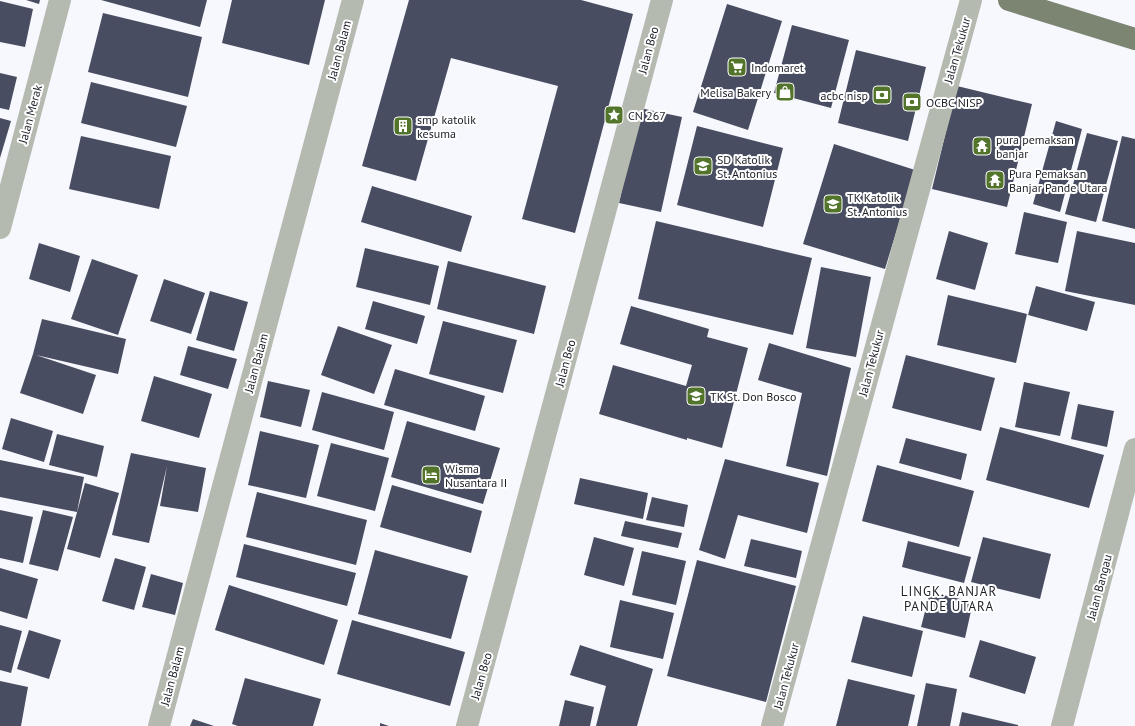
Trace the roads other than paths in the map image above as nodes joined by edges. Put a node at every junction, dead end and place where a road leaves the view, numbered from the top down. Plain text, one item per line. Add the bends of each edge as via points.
1 (60, 0) edge
2 (353, 0) edge
3 (662, 0) edge
4 (971, 0) edge
5 (1009, 0) edge
6 (1135, 39) edge
7 (0, 228) edge
8 (1135, 449) edge
9 (159, 726) edge
10 (467, 726) edge
11 (772, 726) edge
12 (1062, 726) edge

1 - 7 street, Jalan Merak
2 - 9 street, Jalan Balam
3 - 10 street, Jalan Beo
4 - 11 street, Jalan Tekukur
5 - 6 main road
8 - 12 street, Jalan Bangau

